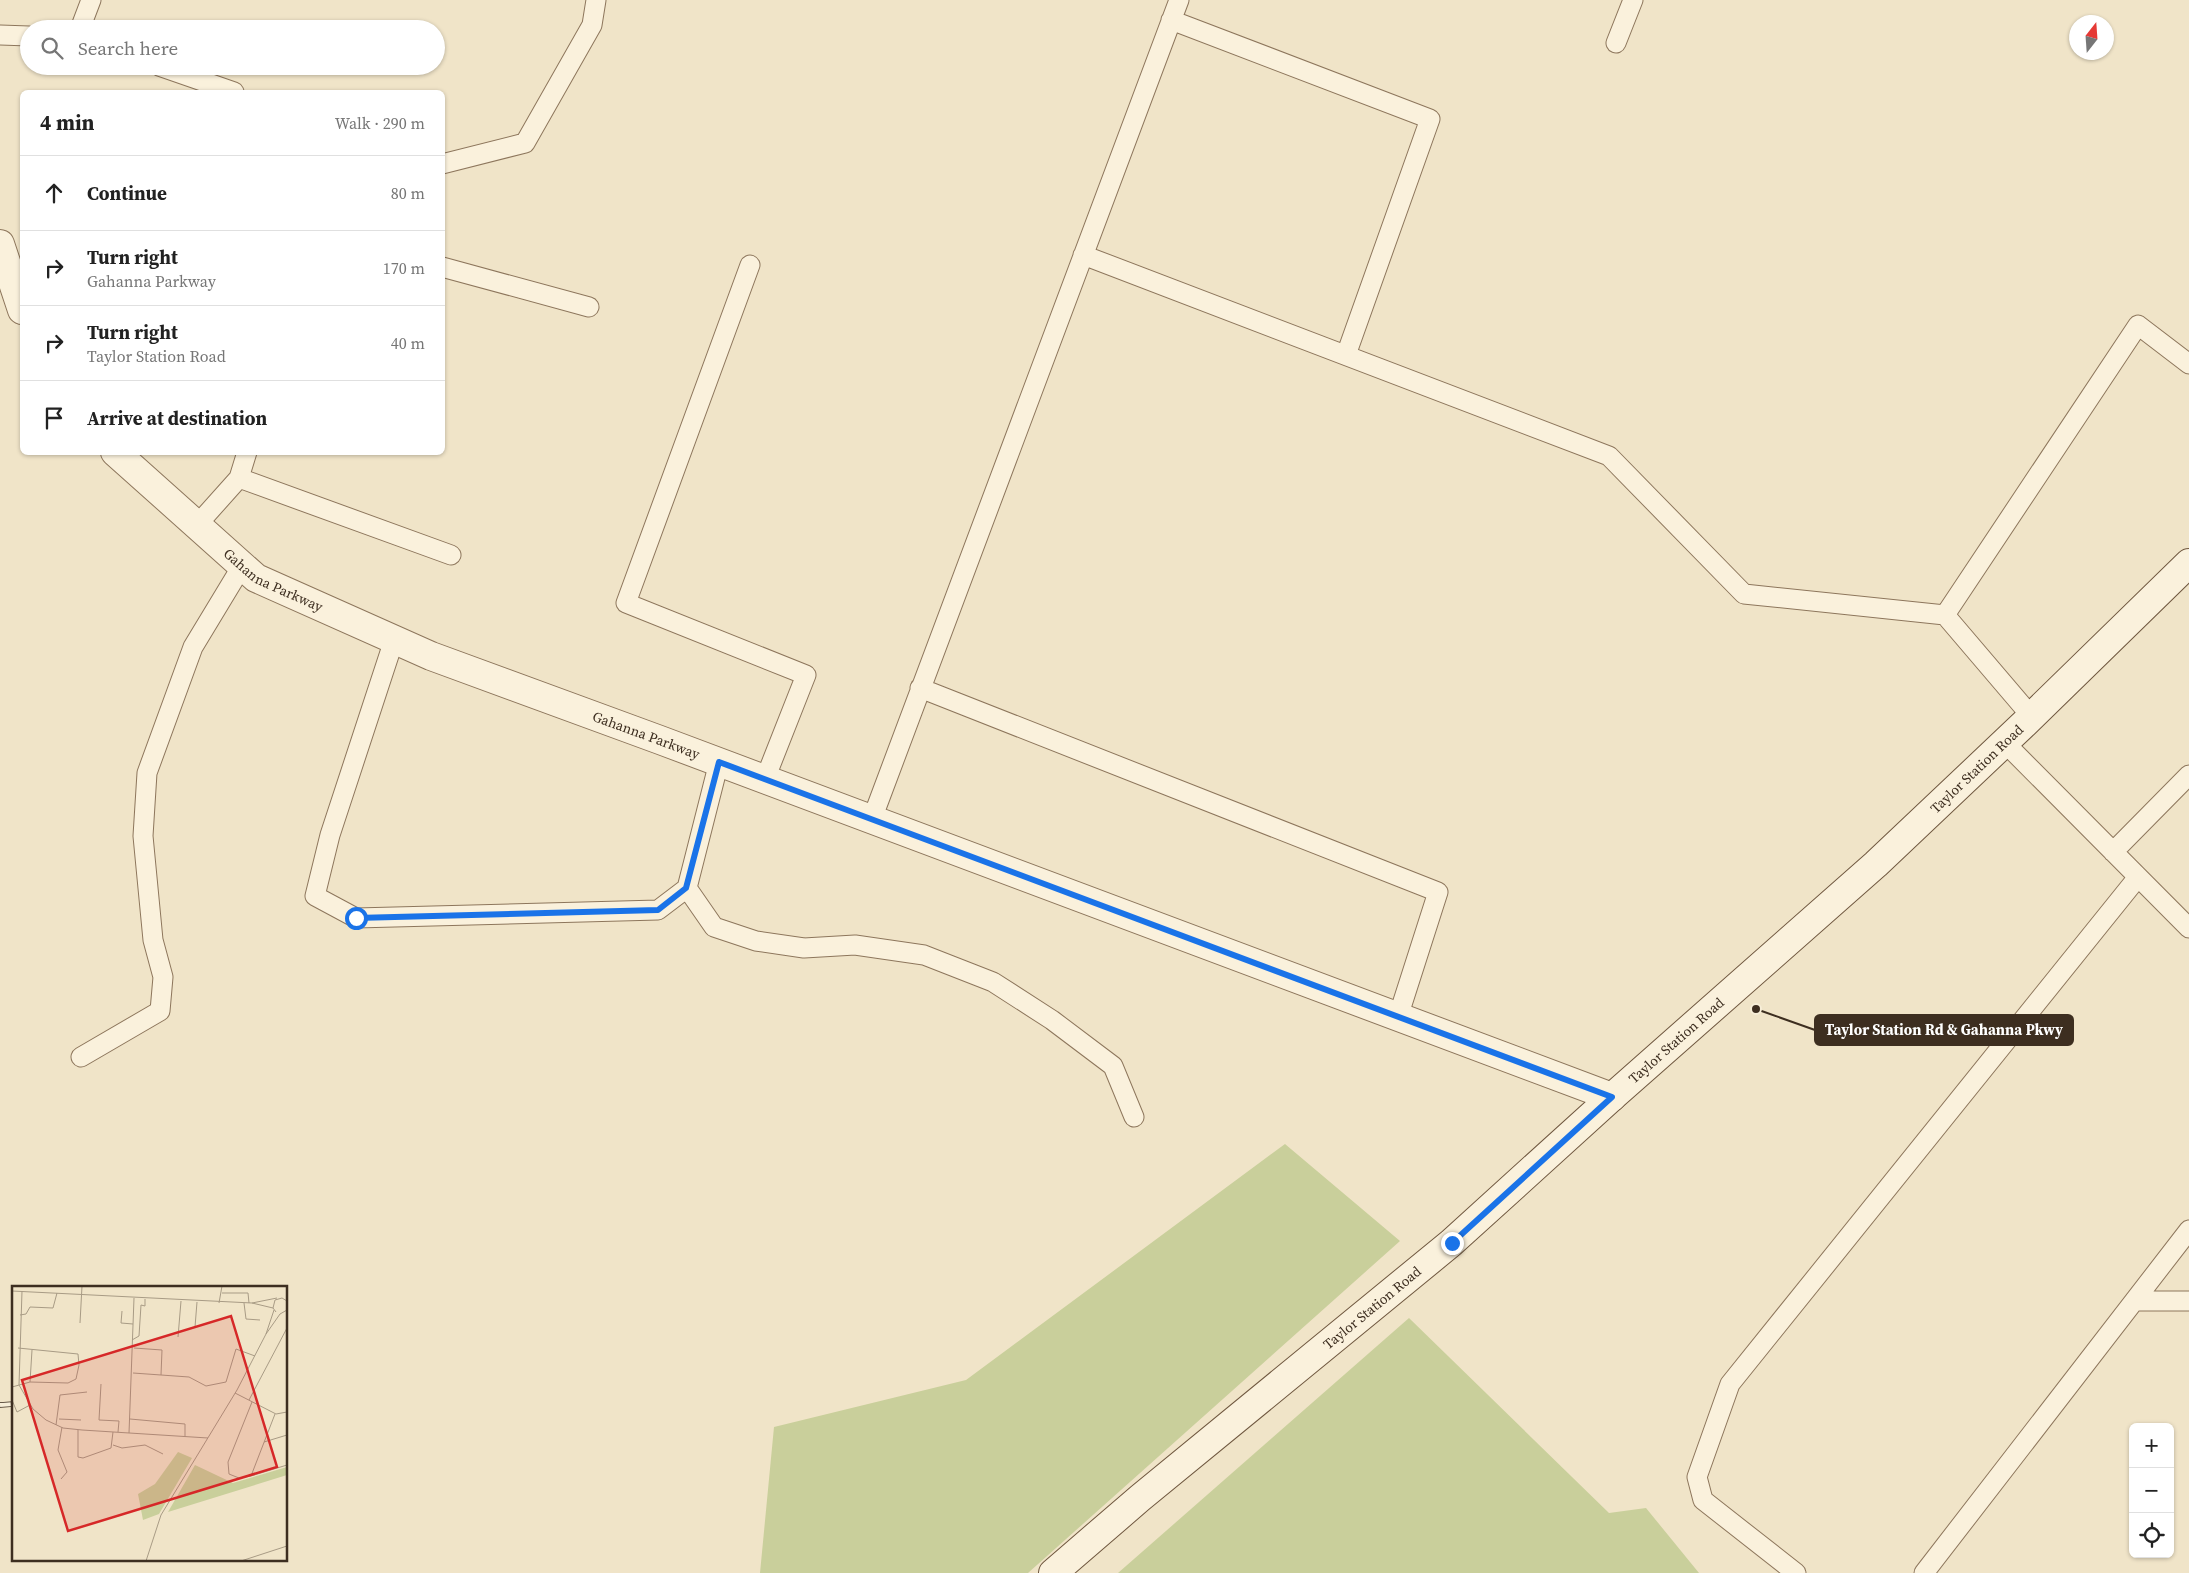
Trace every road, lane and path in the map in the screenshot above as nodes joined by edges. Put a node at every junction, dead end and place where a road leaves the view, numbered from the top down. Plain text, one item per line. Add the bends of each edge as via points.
1 (91, 0) edge
2 (596, 0) edge
3 (1179, 0) edge
4 (1633, 0) edge
5 (83, 20) edge
6 (1172, 20) junction
7 (0, 35) edge
8 (20, 36) edge
9 (1616, 43) dead end
10 (185, 75) edge
11 (228, 90) edge
12 (445, 163) edge
13 (2, 255) edge
14 (1083, 255) junction
15 (750, 265) dead end
16 (445, 267) edge
17 (20, 304) edge
18 (589, 306) dead end
19 (1346, 355) junction
20 (2189, 364) edge
21 (118, 455) edge
22 (246, 455) edge
23 (239, 478) junction
24 (196, 525) junction
25 (451, 555) dead end
26 (2189, 563) edge
27 (242, 566) junction
28 (1945, 615) junction
29 (394, 640) junction
30 (920, 688) junction
31 (2032, 717) junction
32 (2005, 743) junction
33 (719, 762) junction
34 (2189, 775) edge
35 (765, 779) junction
36 (872, 819) junction
37 (2113, 852) junction
38 (2138, 878) junction
39 (686, 888) junction
40 (2189, 928) edge
41 (1398, 1017) junction
42 (81, 1057) dead end
43 (1612, 1097) junction
44 (1134, 1117) dead end
45 (2189, 1230) edge
46 (2134, 1301) junction
47 (2189, 1301) edge
48 (1053, 1573) edge
49 (1796, 1573) edge
50 (1924, 1573) edge

1 - 5 lane
2 - 12 lane via 592,24 524,143
3 - 6 lane
4 - 9 lane
6 - 14 lane
6 - 19 lane via 1430,119
7 - 8 lane
10 - 11 lane
13 - 17 street
14 - 19 lane
14 - 30 lane
15 - 35 lane via 626,603 806,675
16 - 18 lane
19 - 28 lane via 1609,456 1744,594
20 - 28 lane via 2138,325
21 - 24 street, Gahanna Parkway
22 - 23 lane
23 - 24 lane
23 - 25 lane
24 - 27 street, Gahanna Parkway
26 - 31 street, Taylor Station Road
27 - 29 street, Gahanna Parkway via 256,578
27 - 42 lane via 193,647 147,773 143,836 153,940 163,977 160,1011
28 - 31 lane
29 - 33 street, Gahanna Parkway
29 - 39 lane via 330,835 316,896 356,918 658,910
30 - 36 lane
30 - 41 lane via 1438,892
31 - 32 street, Taylor Station Road
32 - 37 lane
32 - 43 street, Taylor Station Road via 1876,864
33 - 35 street, Gahanna Parkway
33 - 39 lane
34 - 37 lane
35 - 36 street, Gahanna Parkway
36 - 41 street, Gahanna Parkway
37 - 38 lane
38 - 40 lane
38 - 49 lane via 1730,1384 1697,1476 1703,1500
39 - 44 lane via 714,927 756,941 804,948 855,946 924,955 993,982 1052,1020 1112,1066
41 - 43 street, Gahanna Parkway
43 - 48 street, Taylor Station Road via 1452,1243
45 - 46 lane
46 - 47 lane
46 - 50 lane

